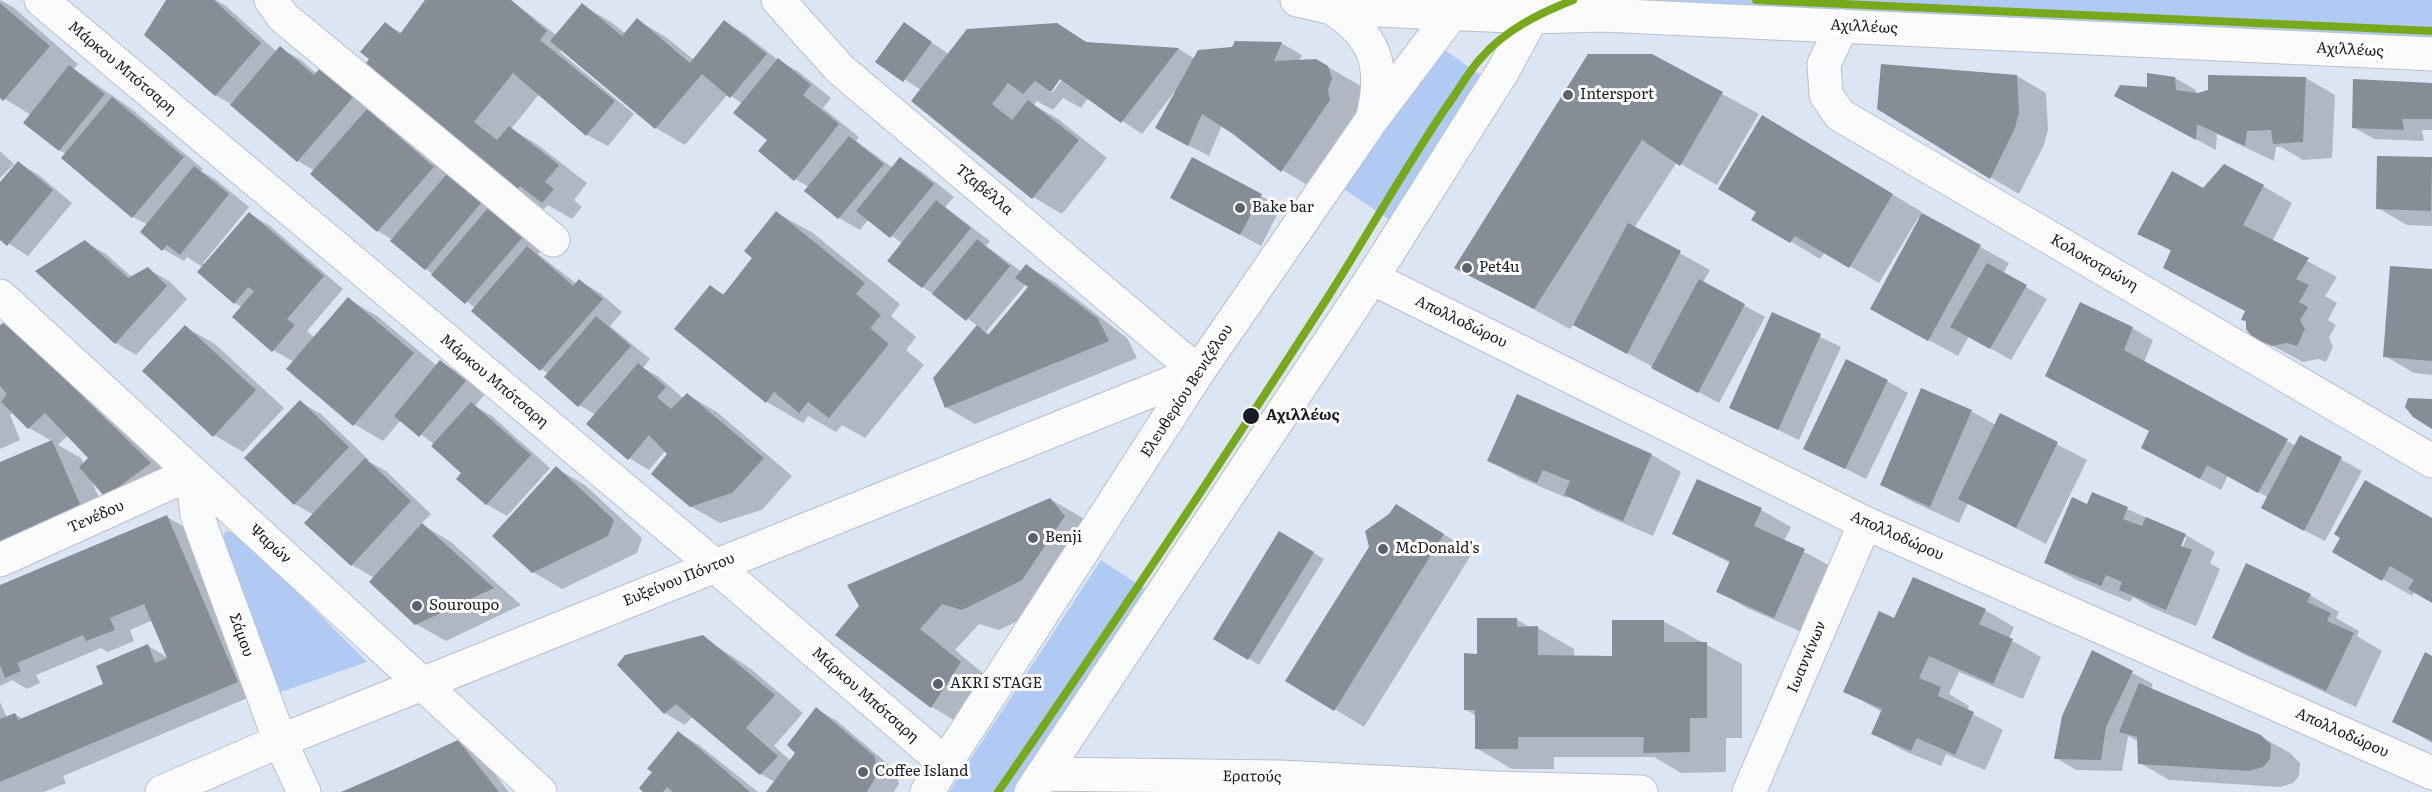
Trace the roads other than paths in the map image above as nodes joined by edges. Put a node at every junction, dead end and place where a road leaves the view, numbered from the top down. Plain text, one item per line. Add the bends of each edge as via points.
1 (41, 0) edge
2 (272, 0) edge
3 (778, 0) edge
4 (1297, 0) edge
5 (1457, 7) edge
6 (1332, 8) junction
7 (1535, 9) edge
8 (1842, 26) junction
9 (2432, 54) edge
10 (1373, 118) junction
11 (553, 240) dead end
12 (1372, 279) junction
13 (3, 302) edge
14 (1198, 372) junction
15 (2432, 461) edge
16 (192, 473) junction
17 (1864, 522) junction
18 (0, 560) edge
19 (714, 565) junction
20 (422, 684) junction
21 (280, 741) junction
22 (946, 764) junction
23 (2432, 772) edge
24 (1037, 783) edge
25 (162, 792) edge
26 (304, 792) edge
27 (540, 792) edge
28 (927, 792) edge
29 (1641, 792) edge
30 (1749, 792) edge

1 - 19 street, Μάρκου Μπότσαρη
2 - 11 street via 283,17
3 - 14 street, Τζαβέλλα via 840,69
4 - 6 street, Αχιλλέως
5 - 6 street, Αχιλλέως
5 - 7 street, Αχιλλέως
5 - 10 street, Ελευθερίου Βενιζέλου
6 - 10 street via 1357,27 1375,55 1379,92
7 - 8 street, Αχιλλέως
7 - 12 street via 1503,71
8 - 9 street, Αχιλλέως
8 - 15 street, Κολοκοτρώνη via 1824,64 1826,94 1840,115
10 - 14 street, Ελευθερίου Βενιζέλου
12 - 17 street, Απολλοδώρου
12 - 24 street
13 - 16 street, Ψαρών
14 - 19 street, Ευξείνου Πόντου
14 - 22 street, Ελευθερίου Βενιζέλου
16 - 18 street, Τενέδου
16 - 20 street, Ψαρών
16 - 21 street, Σάμου via 197,515
17 - 23 street, Απολλοδώρου
17 - 30 street, Ιωαννίνων
19 - 20 street, Ευξείνου Πόντου
19 - 22 street, Μάρκου Μπότσαρη
20 - 21 street, Ευξείνου Πόντου
20 - 27 street, Ψαρών
21 - 25 street, Ευξείνου Πόντου
21 - 26 street, Σάμου
22 - 28 street, Ελευθερίου Βενιζέλου
24 - 29 street, Ερατούς via 1280,777

